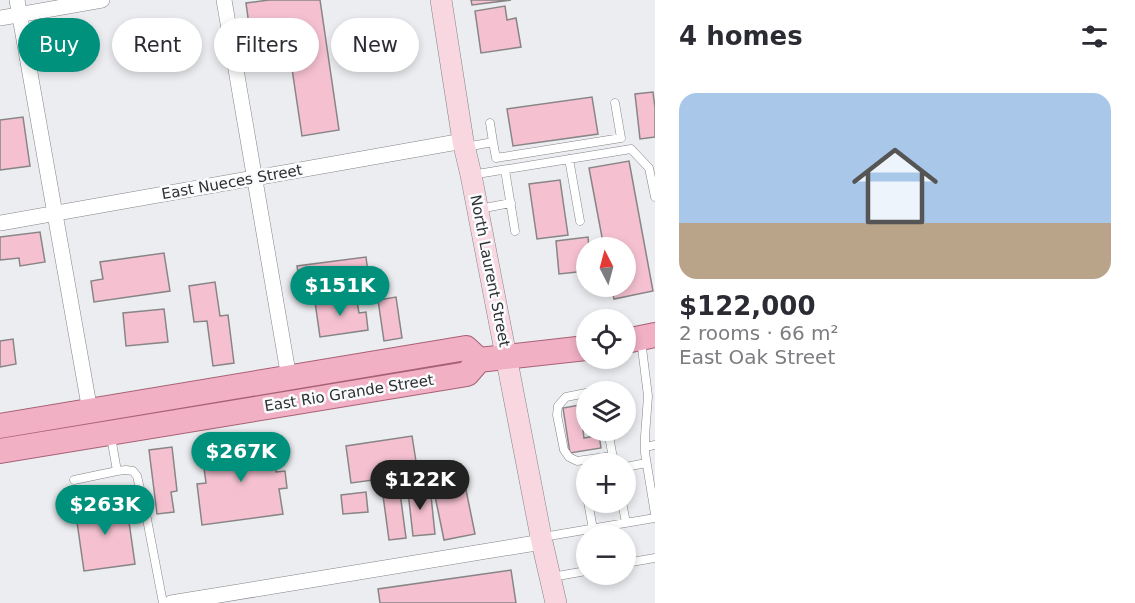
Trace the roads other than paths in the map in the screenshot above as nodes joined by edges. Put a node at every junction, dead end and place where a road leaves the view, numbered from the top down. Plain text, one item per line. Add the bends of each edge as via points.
1 (102, 0) edge
2 (224, 0) edge
3 (441, 0) edge
4 (19, 7) edge
5 (0, 18) edge
6 (615, 103) dead end
7 (490, 123) dead end
8 (493, 142) junction
9 (464, 144) junction
10 (569, 159) junction
11 (505, 170) junction
12 (471, 176) junction
13 (254, 178) junction
14 (655, 197) edge
15 (511, 203) junction
16 (478, 209) junction
17 (56, 214) junction
18 (580, 221) dead end
19 (0, 223) edge
20 (515, 231) dead end
21 (640, 338) edge
22 (576, 349) edge
23 (506, 356) junction
24 (479, 360) junction
25 (289, 378) junction
26 (576, 395) edge
27 (90, 411) junction
28 (0, 426) edge
29 (110, 433) junction
30 (655, 445) edge
31 (645, 447) junction
32 (0, 451) edge
33 (576, 461) edge
34 (646, 463) junction
35 (636, 465) edge
36 (117, 471) junction
37 (74, 480) dead end
38 (652, 483) edge
39 (624, 513) edge
40 (655, 516) edge
41 (626, 523) junction
42 (615, 525) edge
43 (576, 533) edge
44 (542, 540) junction
45 (655, 558) edge
46 (636, 561) edge
47 (576, 573) edge
48 (550, 578) junction
49 (163, 603) edge
50 (171, 603) edge
51 (550, 603) edge
52 (556, 603) edge

1 - 4 street
2 - 13 street
3 - 9 main road, North Laurent Street
4 - 5 street
4 - 17 street
6 - 8 lane via 621,138 496,158
7 - 8 lane
8 - 9 lane
9 - 12 main road, North Laurent Street
9 - 13 street, East Nueces Street
10 - 11 lane
10 - 14 lane via 632,149 650,168
10 - 18 lane
11 - 12 lane
11 - 15 lane
12 - 16 main road, North Laurent Street
13 - 17 street, East Nueces Street
13 - 25 street
15 - 16 lane
15 - 20 lane
16 - 23 main road, North Laurent Street
17 - 19 street, East Nueces Street
17 - 27 street
21 - 31 lane via 648,396
22 - 23 main road, East Rio Grande Street
23 - 24 main road, East Rio Grande Street
23 - 44 main road, North Laurent Street
24 - 25 main road, East Rio Grande Street via 466,348
24 - 29 main road, East Rio Grande Street via 467,374
25 - 27 main road, East Rio Grande Street
26 - 33 lane via 566,397 558,406 557,415 564,450
27 - 28 main road, East Rio Grande Street
29 - 32 main road, East Rio Grande Street
29 - 36 lane
30 - 31 lane
31 - 34 lane
34 - 35 lane
34 - 38 lane
36 - 37 lane
36 - 49 lane via 133,471 137,476
38 - 40 lane
39 - 41 lane
40 - 41 lane
41 - 42 lane
43 - 44 lane
44 - 48 main road, North Laurent Street
44 - 50 street
44 - 51 main road, North Laurent Street
45 - 46 lane
47 - 48 lane
48 - 52 main road, North Laurent Street

